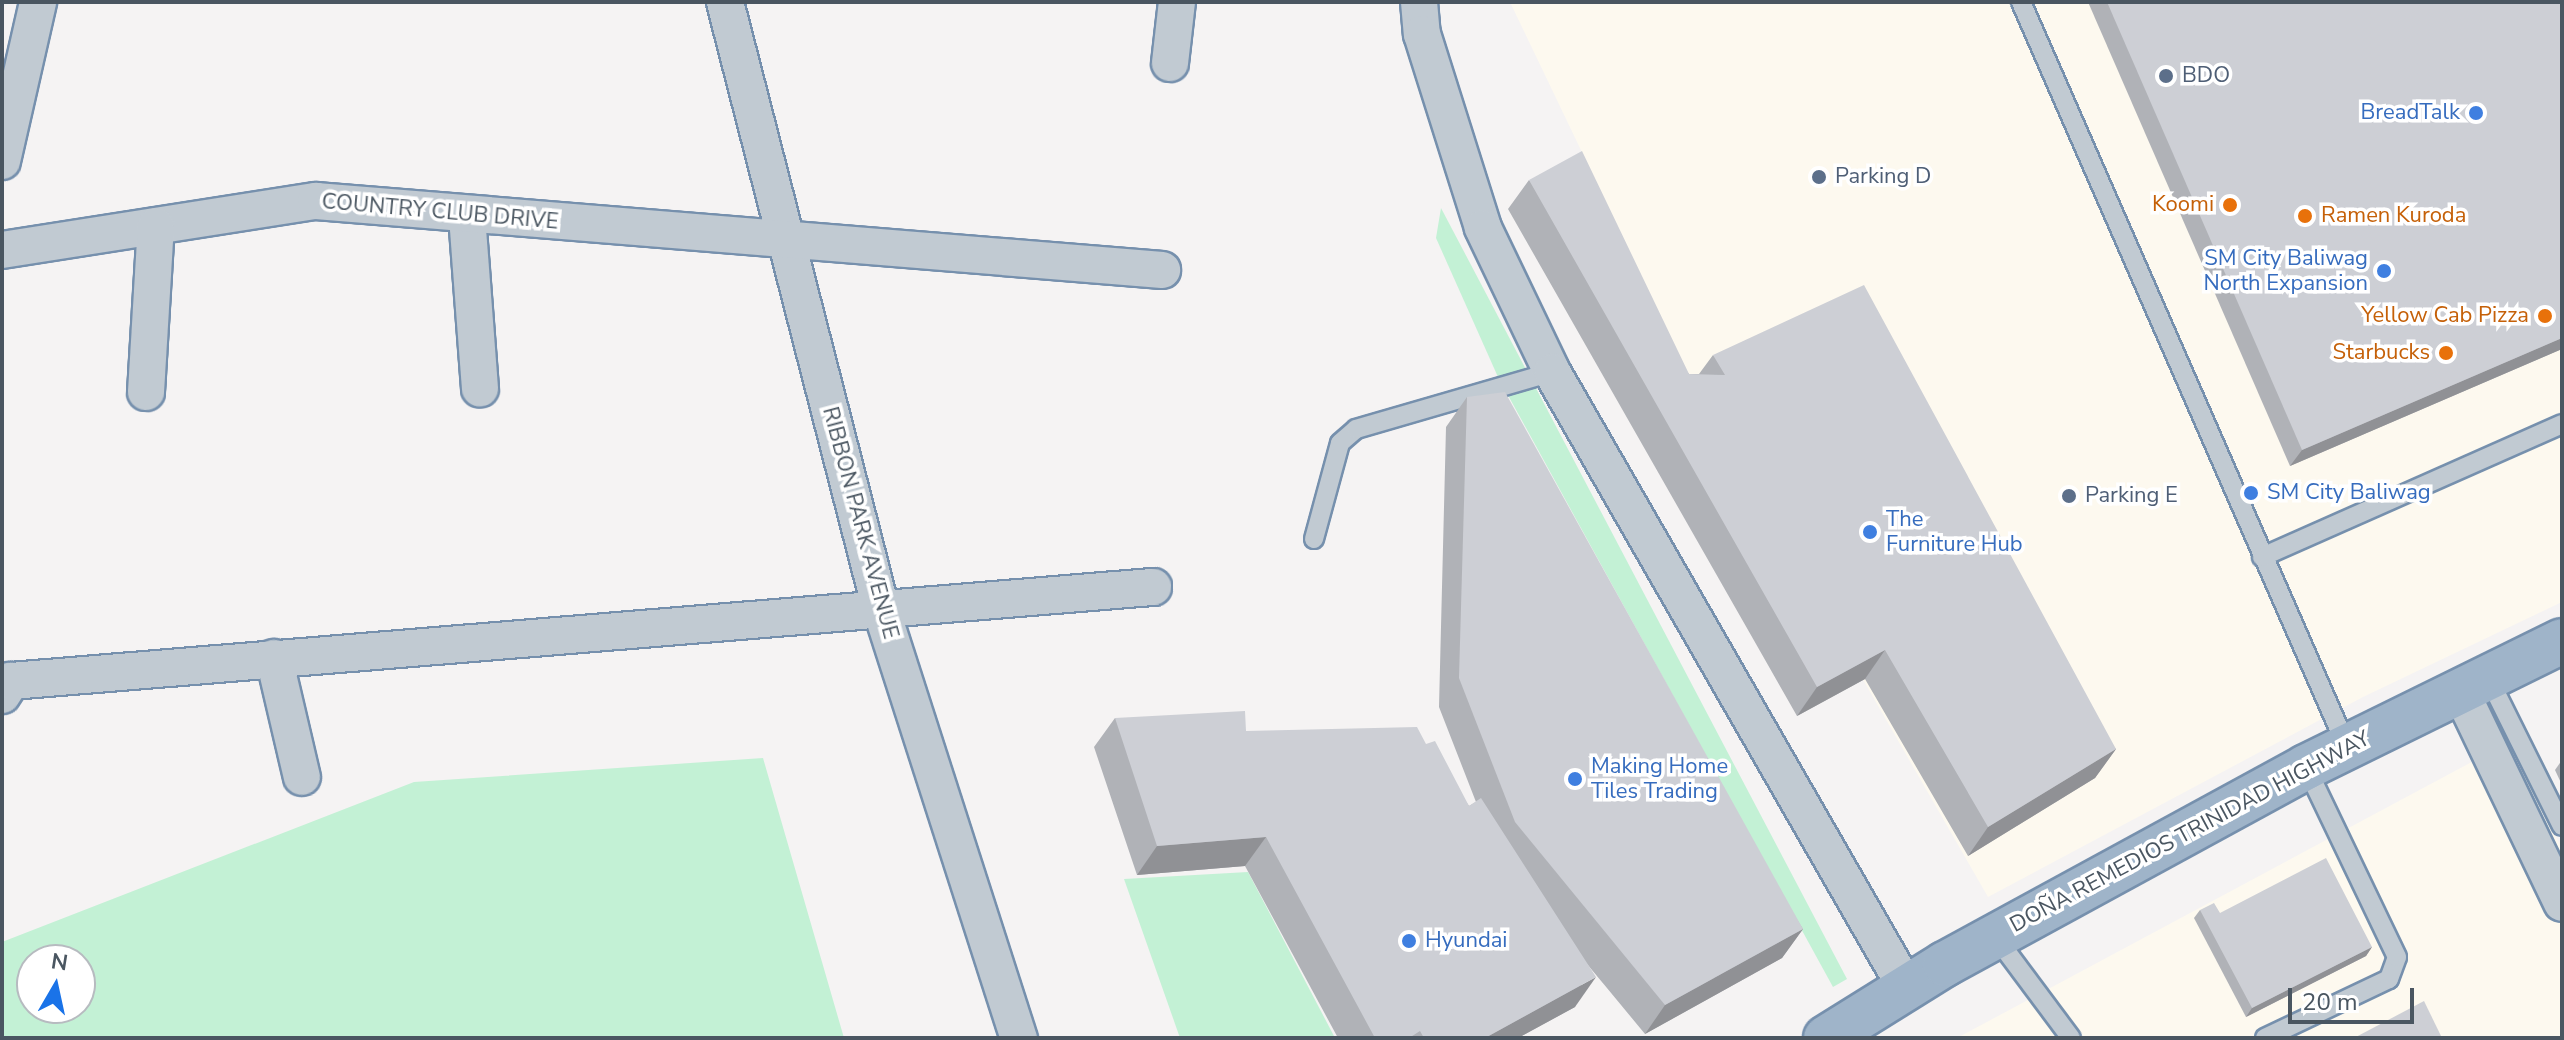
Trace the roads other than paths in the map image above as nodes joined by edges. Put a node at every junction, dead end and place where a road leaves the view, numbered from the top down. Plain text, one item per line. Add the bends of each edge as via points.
1 (38, 2) edge
2 (725, 2) edge
3 (1177, 2) edge
4 (1419, 2) edge
5 (2021, 2) edge
6 (1170, 63) dead end
7 (2, 161) edge
8 (467, 216) junction
9 (156, 226) junction
10 (785, 239) junction
11 (2, 250) edge
12 (1162, 270) dead end
13 (1552, 372) junction
14 (480, 389) dead end
15 (146, 392) dead end
16 (2562, 424) edge
17 (1314, 539) dead end
18 (2262, 557) junction
19 (1153, 587) dead end
20 (881, 609) junction
21 (2562, 641) edge
22 (274, 658) junction
23 (2474, 683) junction
24 (2, 695) edge
25 (2347, 747) junction
26 (2306, 767) junction
27 (302, 777) dead end
28 (2562, 826) edge
29 (2562, 903) edge
30 (1995, 936) junction
31 (1907, 989) junction
32 (1019, 1038) edge
33 (1826, 1038) edge
34 (2071, 1038) edge
35 (2265, 1038) edge

1 - 7 street
2 - 10 street, RIBBON PARK AVENUE
3 - 6 street
4 - 13 street via 1422,34 1483,228
5 - 18 lane
8 - 9 street, COUNTRY CLUB DRIVE via 316,201
8 - 10 street, COUNTRY CLUB DRIVE
8 - 14 street
9 - 11 street, COUNTRY CLUB DRIVE
9 - 15 street
10 - 12 street, COUNTRY CLUB DRIVE
10 - 20 street, RIBBON PARK AVENUE
13 - 17 lane via 1356,429 1340,443
13 - 31 street
16 - 18 lane
18 - 25 lane
19 - 20 street
20 - 22 street
20 - 32 street, RIBBON PARK AVENUE
21 - 23 highway, DOÑA REMEDIOS TRINIDAD HIGHWAY
22 - 24 street via 11,681
22 - 27 street
23 - 25 highway, DOÑA REMEDIOS TRINIDAD HIGHWAY
23 - 28 lane
23 - 29 street
25 - 26 highway, DOÑA REMEDIOS TRINIDAD HIGHWAY
26 - 30 highway, DOÑA REMEDIOS TRINIDAD HIGHWAY
26 - 35 lane via 2397,957 2389,979
30 - 31 highway, DOÑA REMEDIOS TRINIDAD HIGHWAY
30 - 34 lane
31 - 33 highway, DOÑA REMEDIOS TRINIDAD HIGHWAY

